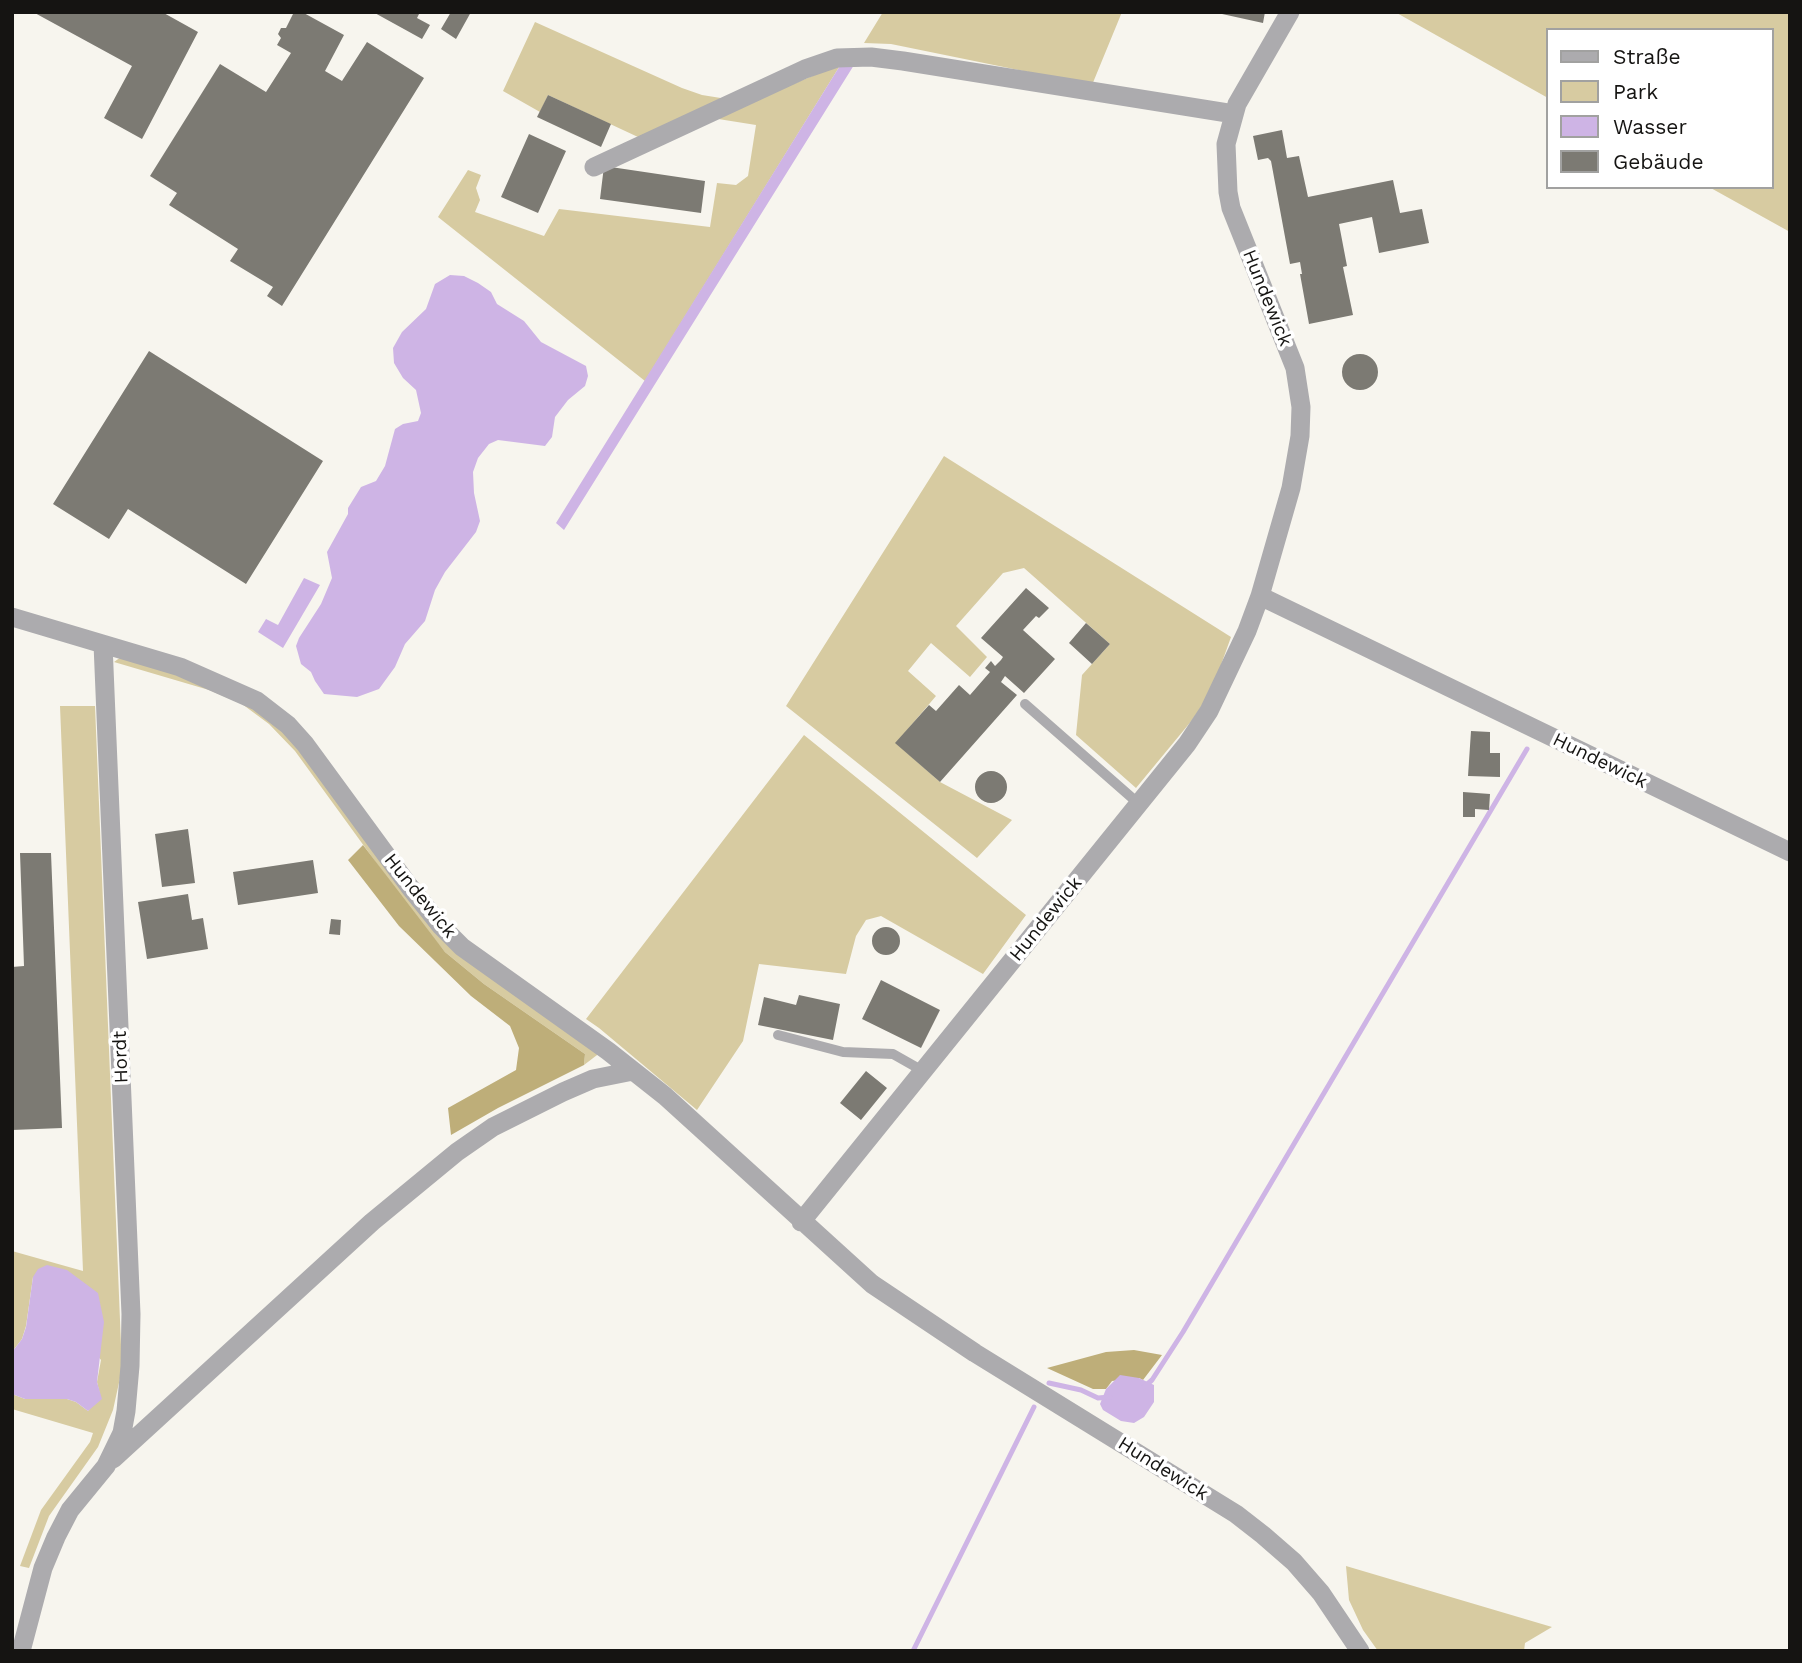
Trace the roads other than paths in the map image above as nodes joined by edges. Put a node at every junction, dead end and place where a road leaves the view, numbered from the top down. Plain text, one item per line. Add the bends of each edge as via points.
1 (1290, 12) edge
2 (1234, 114) junction
3 (594, 167) dead end
4 (1260, 596) junction
5 (12, 617) edge
6 (103, 644) junction
7 (1025, 704) dead end
8 (1139, 804) junction
9 (1790, 852) edge
10 (778, 1035) dead end
11 (633, 1071) junction
12 (923, 1071) junction
13 (801, 1222) junction
14 (106, 1466) junction
15 (21, 1651) edge
16 (1360, 1651) edge

1 - 2 street, Hundewick
2 - 3 street via 903,61 837,58 797,72
2 - 4 street, Hundewick via 1226,144 1231,208 1295,368 1301,407 1296,466
4 - 8 street, Hundewick via 1209,711
4 - 9 street, Hundewick
5 - 6 street, Hundewick
6 - 11 street, Hundewick via 224,685 257,701 288,725 441,926 462,947
6 - 14 street, Hordt via 131,1314 126,1411 122,1433
7 - 8 lane
8 - 12 street, Hundewick
10 - 12 lane via 843,1052 894,1054
11 - 13 street, Hundewick
11 - 14 street, Hordt via 593,1079 563,1092 493,1127 457,1152 372,1222
12 - 13 street, Hundewick
13 - 16 street, Hundewick via 872,1284 952,1338 1236,1514 1294,1562 1321,1592
14 - 15 street, Hordt via 75,1503 56,1537

